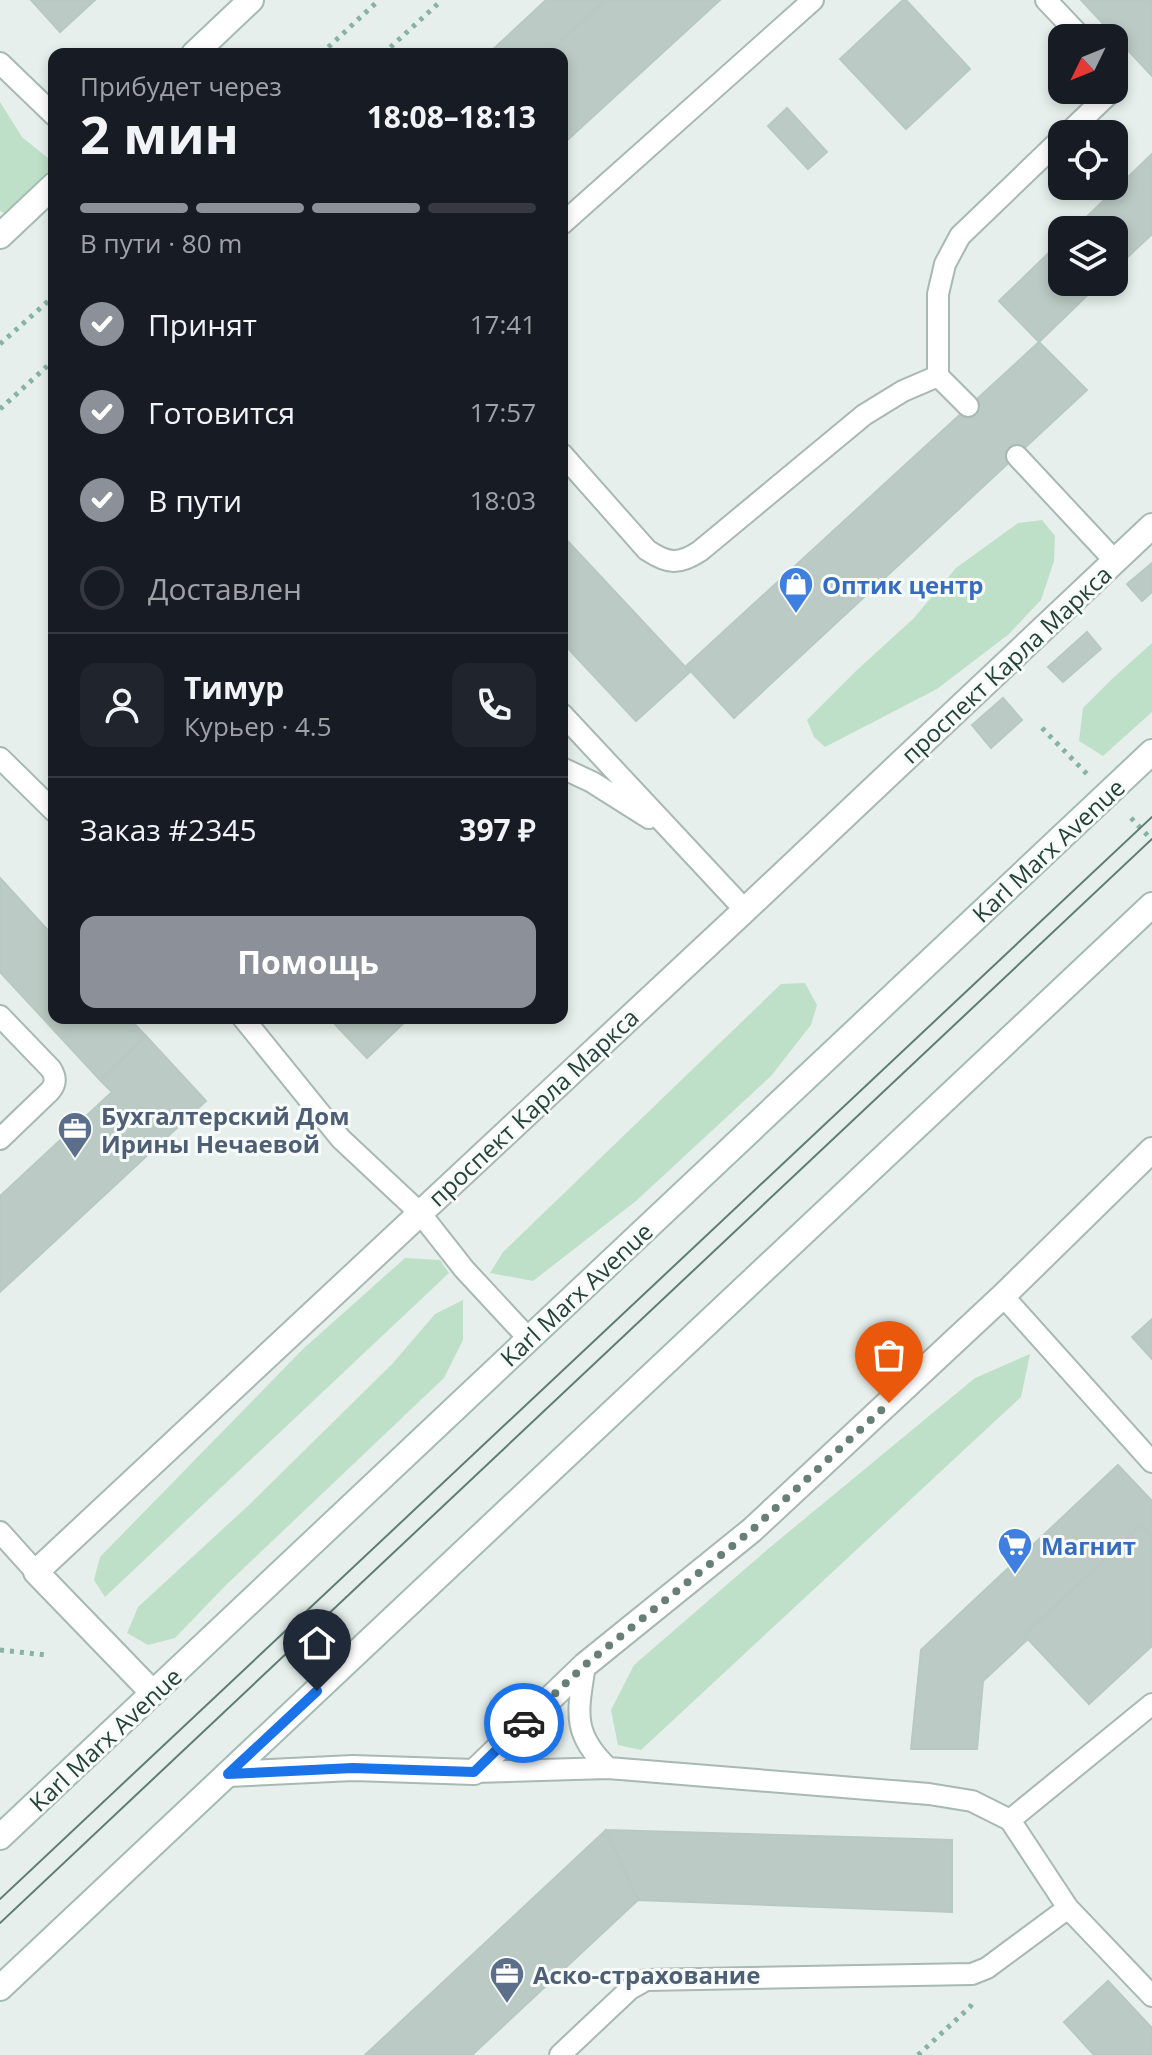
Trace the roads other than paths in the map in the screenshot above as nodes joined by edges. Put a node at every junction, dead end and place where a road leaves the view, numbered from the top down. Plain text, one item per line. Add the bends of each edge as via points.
1 (251, 0) edge
2 (813, 0) edge
3 (1046, 0) edge
4 (1069, 24) edge
5 (200, 48) edge
6 (0, 63) edge
7 (1098, 104) edge
8 (48, 109) edge
9 (1081, 120) edge
10 (1048, 151) edge
11 (48, 191) edge
12 (568, 219) edge
13 (0, 236) edge
14 (938, 376) junction
15 (968, 406) dead end
16 (1017, 456) dead end
17 (568, 461) edge
18 (1152, 526) edge
19 (1115, 561) junction
20 (568, 720) edge
21 (1152, 752) edge
22 (0, 758) edge
23 (568, 771) edge
24 (48, 805) edge
25 (673, 833) junction
26 (1152, 905) edge
27 (745, 910) junction
28 (0, 1016) edge
29 (249, 1026) edge
30 (0, 1139) edge
31 (1152, 1150) edge
32 (420, 1213) junction
33 (1003, 1296) junction
34 (529, 1339) junction
35 (1152, 1462) edge
36 (0, 1532) edge
37 (36, 1572) junction
38 (585, 1665) junction
39 (153, 1693) junction
40 (1152, 1704) edge
41 (608, 1768) junction
42 (474, 1772) junction
43 (228, 1774) junction
44 (1010, 1820) junction
45 (0, 1837) edge
46 (1068, 1908) junction
47 (0, 1988) edge
48 (1152, 1996) edge
49 (560, 2055) edge

1 - 5 main road
2 - 12 lane
3 - 4 lane
6 - 8 lane
7 - 9 lane
10 - 14 lane via 960,236 945,264 938,294
11 - 13 main road
14 - 15 lane
14 - 17 lane via 864,415 688,559 674,562 647,550
16 - 19 lane
18 - 19 main road, проспект Карла Маркса
19 - 27 main road, проспект Карла Маркса
20 - 25 lane
21 - 34 main road, Karl Marx Avenue
22 - 24 lane
23 - 25 lane
25 - 27 lane
26 - 43 main road
27 - 32 main road, проспект Карла Маркса
28 - 30 lane via 51,1069 55,1080
29 - 32 lane via 341,1139
31 - 33 main road
32 - 34 lane
32 - 37 main road, проспект Карла Маркса
33 - 35 lane
33 - 38 main road via 752,1530
34 - 39 main road, Karl Marx Avenue
36 - 37 lane
37 - 39 main road
38 - 41 lane via 579,1726 594,1755
38 - 42 main road
39 - 45 main road, Karl Marx Avenue
40 - 44 lane
41 - 42 lane
41 - 44 lane via 929,1794 972,1801
42 - 43 main road via 353,1768
43 - 47 main road
44 - 46 lane
46 - 48 lane
46 - 49 lane via 972,1974 646,1980

